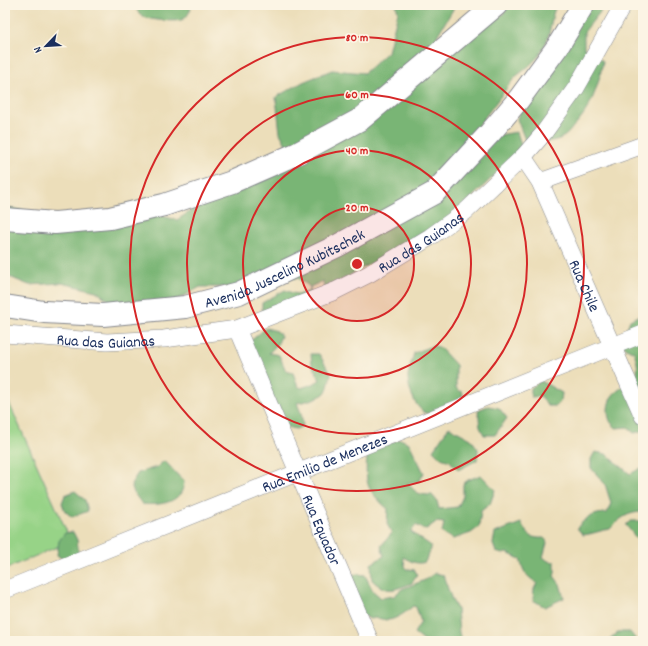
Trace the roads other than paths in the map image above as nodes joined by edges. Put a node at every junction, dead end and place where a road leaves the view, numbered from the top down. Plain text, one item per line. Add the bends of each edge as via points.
1 (496, 5) edge
2 (583, 5) edge
3 (623, 5) edge
4 (643, 145) edge
5 (523, 157) junction
6 (540, 182) junction
7 (5, 219) edge
8 (5, 306) edge
9 (237, 329) junction
10 (5, 334) edge
11 (643, 334) edge
12 (613, 346) junction
13 (643, 416) edge
14 (297, 472) junction
15 (5, 590) edge
16 (370, 641) edge

1 - 7 main road via 361,119 265,168 164,205 110,218 55,223
2 - 8 main road, Avenida Juscelino Kubitschek via 558,46 519,99 434,193 337,246 240,293 185,307 103,315 44,312
3 - 5 street, Rua das Guianas via 576,88
4 - 6 street
5 - 6 street, Rua Chile
5 - 9 street, Rua das Guianas via 466,211 430,237 376,270 335,291
6 - 12 street, Rua Chile
9 - 10 street, Rua das Guianas via 164,339 107,342
9 - 14 street, Rua Equador
11 - 12 street, Rua Emilio de Menezes
12 - 13 street, Rua Chile
12 - 14 street, Rua Emilio de Menezes
14 - 15 street, Rua Emilio de Menezes
14 - 16 street, Rua Equador

